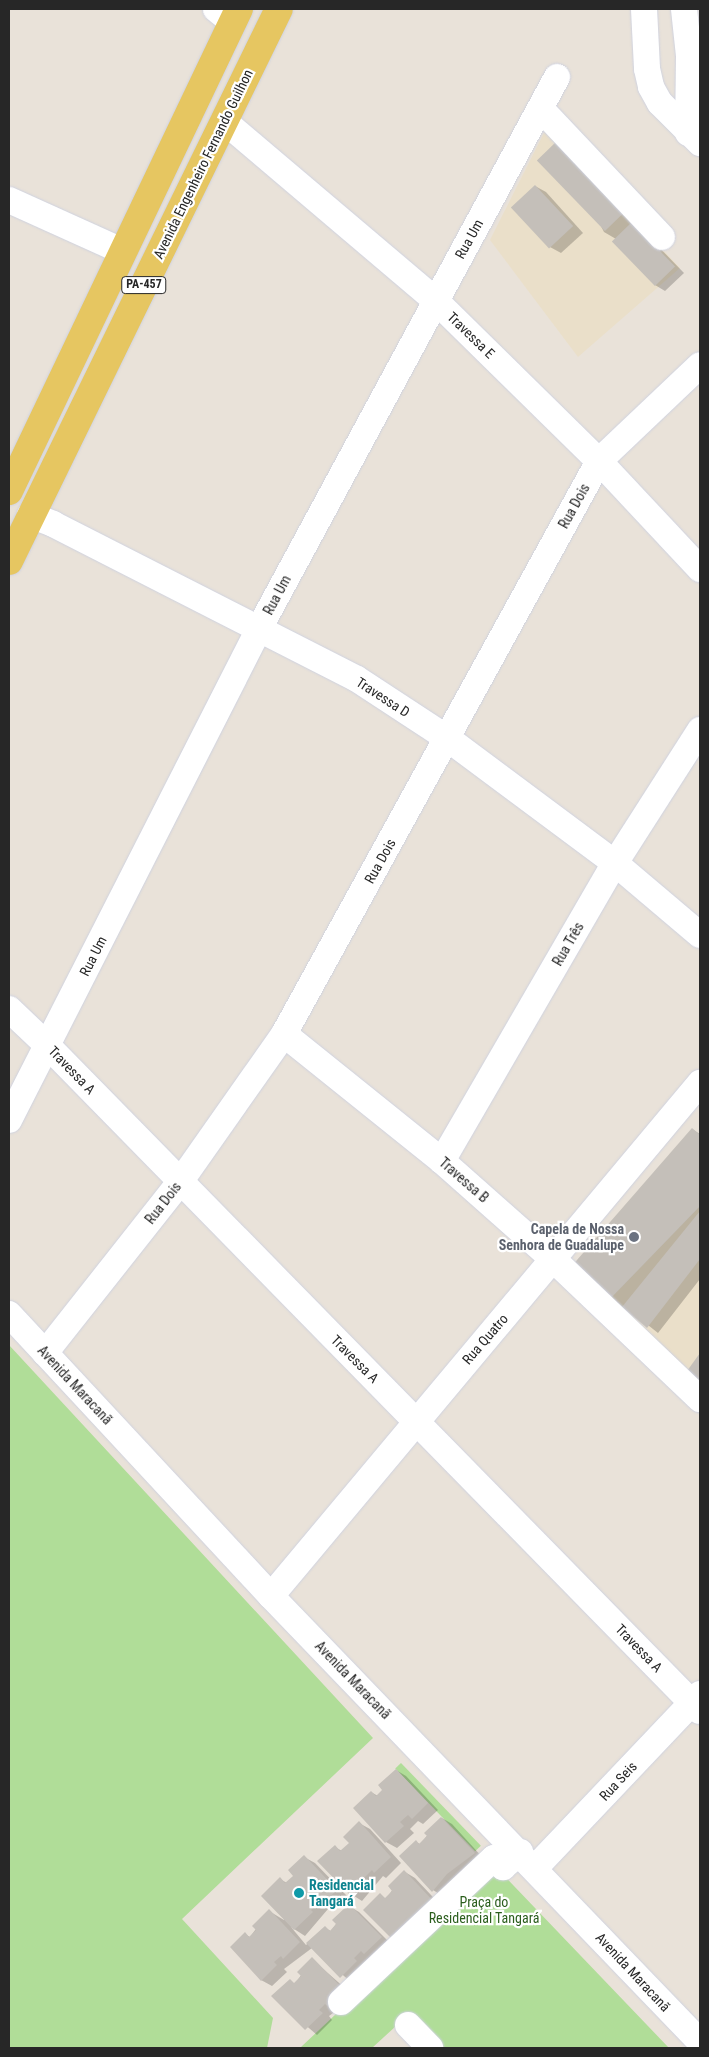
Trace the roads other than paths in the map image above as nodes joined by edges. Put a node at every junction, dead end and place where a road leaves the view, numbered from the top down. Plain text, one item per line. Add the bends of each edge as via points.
1 (279, 9) edge
2 (644, 9) edge
3 (684, 9) edge
4 (229, 13) edge
5 (557, 77) dead end
6 (541, 109) junction
7 (224, 121) junction
8 (694, 138) edge
9 (9, 200) edge
10 (662, 237) dead end
11 (122, 251) junction
12 (436, 301) junction
13 (700, 365) edge
14 (598, 461) junction
15 (12, 476) edge
16 (30, 515) junction
17 (9, 561) edge
18 (700, 569) edge
19 (260, 627) junction
20 (700, 730) edge
21 (447, 738) junction
22 (614, 863) junction
23 (700, 935) edge
24 (9, 1009) edge
25 (284, 1034) junction
26 (48, 1046) junction
27 (700, 1083) edge
28 (9, 1120) edge
29 (442, 1161) junction
30 (180, 1182) junction
31 (554, 1260) junction
32 (9, 1314) edge
33 (45, 1353) junction
34 (700, 1399) edge
35 (415, 1420) junction
36 (271, 1596) junction
37 (698, 1702) edge
38 (528, 1860) junction
39 (341, 2002) dead end
40 (408, 2025) dead end
41 (700, 2042) edge
42 (430, 2048) edge

1 - 7 main road, Avenida Engenheiro Fernando Guilhon / PA-457
2 - 8 street via 651,87 660,103
3 - 8 street
4 - 11 main road, PA-457
5 - 6 street, Rua Um
6 - 10 street
6 - 12 street, Rua Um
7 - 12 street, Travessa E
7 - 16 main road, Avenida Engenheiro Fernando Guilhon / PA-457
9 - 11 street
11 - 15 main road, PA-457
12 - 14 street, Travessa E
12 - 19 street, Rua Um
13 - 14 street, Rua Dois
14 - 18 street, Travessa E
14 - 21 street, Rua Dois
16 - 17 main road, Avenida Engenheiro Fernando Guilhon / PA-457
16 - 19 street, Travessa D
19 - 21 street, Travessa D via 357,679
19 - 26 street, Rua Um
20 - 22 street, Rua Três
21 - 22 street, Travessa D
21 - 25 street, Rua Dois
22 - 23 street, Travessa D
22 - 29 street, Rua Três
24 - 26 street, Travessa A
25 - 29 street, Travessa B
25 - 30 street, Rua Dois
26 - 28 street, Rua Um
26 - 30 street, Travessa A
27 - 31 street, Rua Quatro
29 - 31 street, Travessa B
30 - 33 street, Rua Dois
30 - 35 street, Travessa A
31 - 34 street, Travessa B
31 - 35 street, Rua Quatro
32 - 33 street, Avenida Maracanã
33 - 36 street, Avenida Maracanã
35 - 36 street, Rua Quatro
35 - 37 street, Travessa A
36 - 38 street, Avenida Maracanã
37 - 38 street, Rua Seis
38 - 39 street, Rua Seis via 503,1867 494,1858
38 - 41 street, Avenida Maracanã
40 - 42 street

